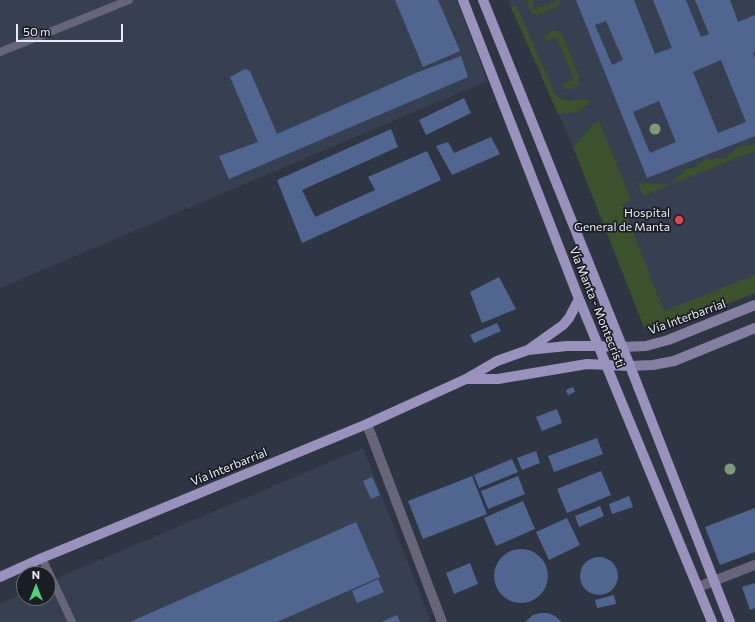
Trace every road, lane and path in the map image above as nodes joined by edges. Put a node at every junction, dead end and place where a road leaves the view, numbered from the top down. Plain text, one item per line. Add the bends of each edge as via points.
1 (129, 0) edge
2 (463, 0) edge
3 (483, 0) edge
4 (0, 52) edge
5 (579, 298) junction
6 (755, 305) edge
7 (755, 328) edge
8 (599, 346) junction
9 (622, 347) junction
10 (528, 350) junction
11 (606, 365) junction
12 (630, 366) junction
13 (466, 379) junction
14 (367, 424) junction
15 (42, 558) junction
16 (755, 565) edge
17 (0, 577) edge
18 (713, 581) junction
19 (698, 587) junction
20 (72, 622) edge
21 (442, 622) edge
22 (712, 622) edge
23 (730, 622) edge

1 - 4 lane
2 - 5 main road, Vía Manta - Montecristi
3 - 9 main road, Vía Manta - Montecristi
5 - 8 main road, Vía Manta - Montecristi
5 - 10 main road via 563,325
6 - 9 main road, Vía Interbarrial via 668,340 646,346
7 - 12 main road, Vía Interbarrial via 674,360 653,365
8 - 9 main road, Vía Interbarrial
8 - 10 main road, Vía Interbarrial
8 - 11 main road, Vía Manta - Montecristi
9 - 12 main road, Vía Manta - Montecristi
10 - 13 main road, Vía Interbarrial via 497,361
11 - 12 main road, Vía Interbarrial
11 - 13 main road, Vía Interbarrial via 587,364 498,379
11 - 19 main road, Vía Manta - Montecristi
12 - 18 main road, Vía Manta - Montecristi
13 - 14 main road, Vía Interbarrial
14 - 15 main road, Vía Interbarrial
14 - 21 street
15 - 17 main road, Vía Interbarrial
15 - 20 lane
16 - 18 street
18 - 19 street
18 - 23 main road, Vía Manta - Montecristi
19 - 22 main road, Vía Manta - Montecristi

